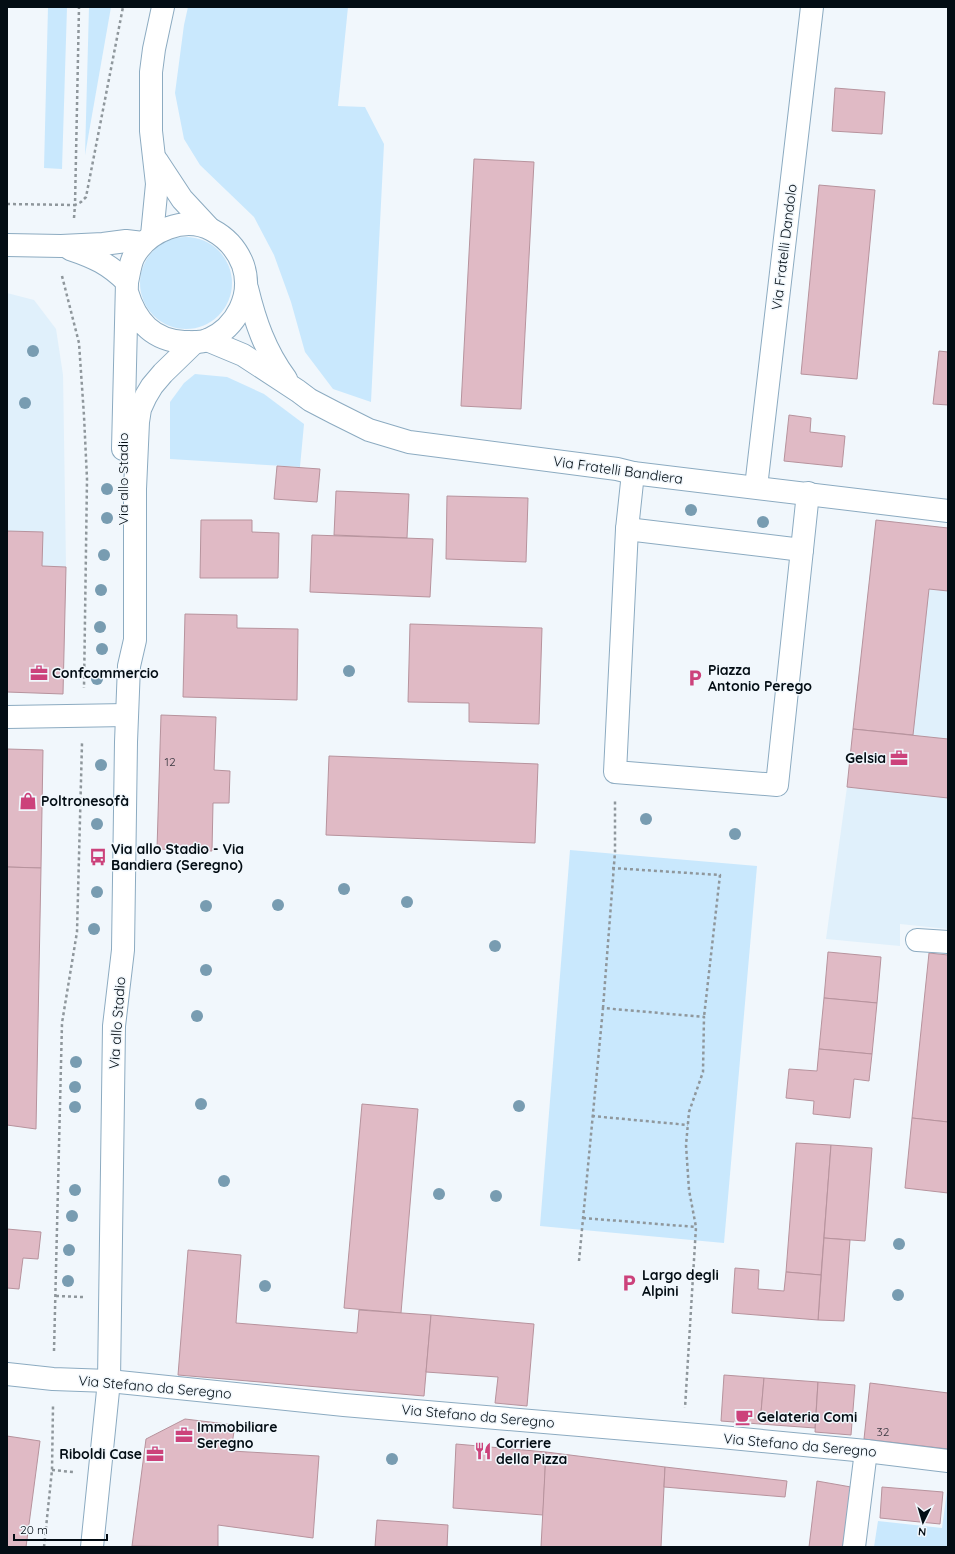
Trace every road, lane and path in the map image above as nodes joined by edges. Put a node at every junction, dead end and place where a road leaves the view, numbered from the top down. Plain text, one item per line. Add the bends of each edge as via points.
1 (78, 7) edge
2 (122, 7) edge
3 (163, 7) edge
4 (812, 7) edge
5 (155, 158) junction
6 (7, 204) edge
7 (75, 205) junction
8 (73, 221) dead end
9 (208, 227) junction
10 (148, 239) junction
11 (7, 245) edge
12 (61, 246) junction
13 (62, 274) dead end
14 (127, 287) junction
15 (247, 288) junction
16 (201, 341) junction
17 (298, 391) junction
18 (633, 473) junction
19 (756, 487) junction
20 (808, 494) junction
21 (948, 511) edge
22 (627, 529) junction
23 (802, 550) junction
24 (129, 666) junction
25 (127, 715) junction
26 (83, 716) junction
27 (7, 717) edge
28 (615, 772) junction
29 (612, 868) junction
30 (917, 940) dead end
31 (948, 942) edge
32 (603, 1008) junction
33 (704, 1017) junction
34 (592, 1116) junction
35 (688, 1125) junction
36 (582, 1218) junction
37 (696, 1227) junction
38 (579, 1262) dead end
39 (7, 1374) edge
40 (53, 1379) junction
41 (109, 1381) junction
42 (684, 1414) dead end
43 (866, 1451) junction
44 (948, 1461) edge
45 (44, 1547) edge
46 (92, 1547) edge
47 (854, 1547) edge

1 - 7 path
2 - 7 path via 86,197
3 - 5 street, Via allo Stadio via 151,72 151,131
4 - 19 street, Via Fratelli Dandolo
5 - 9 street, Via allo Stadio via 182,199
5 - 10 street, Via allo Stadio via 157,184
6 - 7 path
7 - 8 path
9 - 10 street, Via allo Stadio via 174,225
9 - 15 street, Via allo Stadio via 222,235 238,253 246,275
10 - 12 street
10 - 14 street, Via allo Stadio via 133,257
11 - 12 street
12 - 14 street via 104,262 117,272
13 - 26 path via 79,343 87,479
14 - 16 street via 132,308 148,329 170,341
14 - 24 street, Via allo Stadio via 122,495 124,642
15 - 16 street, Via allo Stadio via 235,319 222,331
15 - 17 street, Via Fratelli Bandiera via 254,318 274,363
16 - 17 street, Via Fratelli Bandiera via 243,355
16 - 24 street, Via allo Stadio via 163,373 140,409 135,488 135,640
17 - 18 street, Via Fratelli Bandiera via 310,400 368,430 409,442
18 - 19 street, Via Fratelli Bandiera
18 - 22 street
19 - 20 street, Via Fratelli Bandiera
20 - 21 street, Via Fratelli Bandiera
20 - 23 street
22 - 23 street
22 - 28 street
23 - 28 street via 777,785
24 - 25 street, Via allo Stadio
25 - 26 street
25 - 41 street, Via allo Stadio via 123,950 114,1026
26 - 27 street
26 - 40 path via 77,932 62,1023
28 - 29 path
29 - 32 path
29 - 33 path via 720,875
30 - 31 street
32 - 33 path
32 - 34 path
33 - 35 path via 703,1072 689,1112
34 - 35 path
34 - 36 path
35 - 37 path via 687,1167
36 - 37 path
36 - 38 path
37 - 42 path
39 - 40 street, Via Stefano da Seregno
40 - 41 street, Via Stefano da Seregno
40 - 45 path via 52,1470
41 - 43 street, Via Stefano da Seregno via 344,1405
41 - 46 street, Via allo Stadio
43 - 44 street, Via Stefano da Seregno
43 - 47 street

